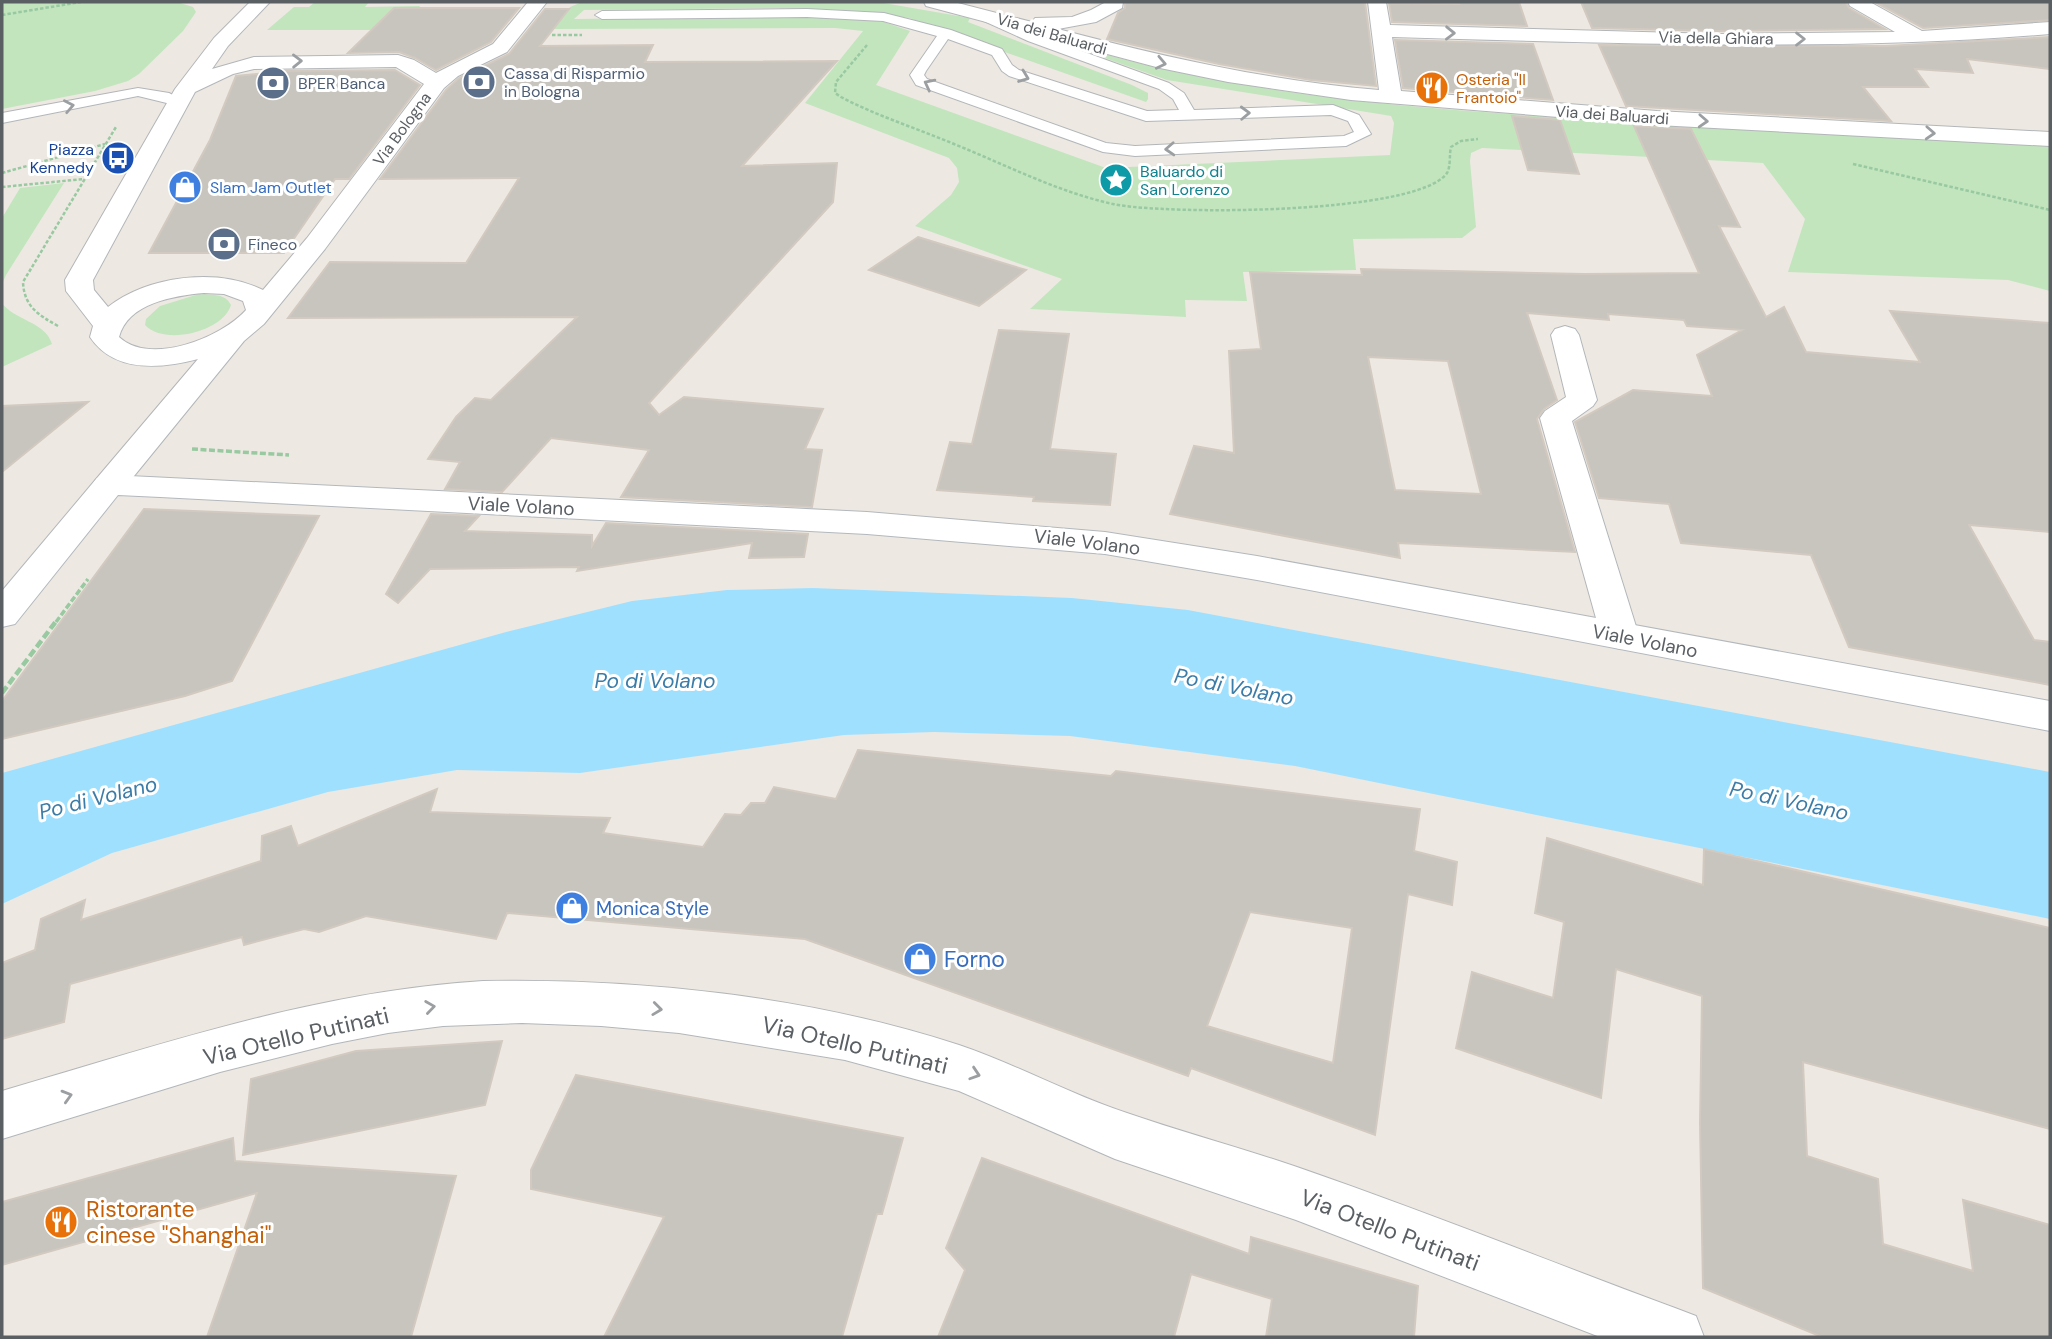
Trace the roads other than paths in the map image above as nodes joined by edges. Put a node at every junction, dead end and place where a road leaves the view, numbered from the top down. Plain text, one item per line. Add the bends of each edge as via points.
1 (261, 2) edge
2 (538, 2) edge
3 (933, 2) edge
4 (1377, 2) edge
5 (1857, 2) edge
6 (1115, 3) edge
7 (980, 14) junction
8 (602, 15) dead end
9 (2050, 28) edge
10 (1382, 31) junction
11 (946, 33) junction
12 (1971, 35) junction
13 (1920, 38) junction
14 (2050, 46) edge
15 (1095, 47) junction
16 (436, 83) junction
17 (182, 96) junction
18 (1391, 98) junction
19 (1189, 115) junction
20 (2, 118) edge
21 (2050, 139) edge
22 (313, 250) junction
23 (109, 270) junction
24 (227, 285) junction
25 (167, 291) junction
26 (259, 309) junction
27 (107, 326) junction
28 (234, 335) junction
29 (1565, 335) dead end
30 (153, 357) junction
31 (138, 450) junction
32 (109, 485) junction
33 (14, 592) edge
34 (2, 615) edge
35 (1620, 636) junction
36 (2050, 716) edge
37 (2, 1115) edge
38 (1675, 1337) edge

1 - 17 street via 221,42
2 - 16 street, Via Bologna via 500,48
3 - 7 street, Via dei Baluardi
4 - 10 street
5 - 13 street
6 - 7 street via 1099,16 1067,24
6 - 15 street
7 - 15 street, Via dei Baluardi
7 - 19 lane via 1164,86 1179,96
8 - 11 lane via 842,13 884,17
9 - 12 street, Via della Ghiara
10 -> 13 street, Via della Ghiara
10 - 18 street
11 -> 19 lane via 991,49 1007,68 1024,77 1137,114
19 -> 11 lane via 1333,110 1354,118 1363,134 1346,141 1135,151 1103,146 921,82 919,71
12 - 13 street, Via della Ghiara
12 - 14 street
15 -> 18 street, Via dei Baluardi via 1239,78
17 -> 16 street via 238,66 275,61 398,61
16 - 22 street, Via Bologna
20 -> 17 lane via 138,92
17 - 23 street
18 -> 21 street, Via dei Baluardi
22 - 24 street, Via Bologna via 265,276
22 - 26 street, Via Bologna
23 - 25 street
23 - 27 street via 79,280 80,290
24 - 25 street, Via Bologna
24 - 26 street, Via Bologna via 246,289 256,297
25 - 27 street, Via Bologna via 129,306
26 - 28 street, Via Bologna
27 - 30 street, Via Bologna via 104,337 111,348
28 - 30 street, Via Bologna via 201,349
28 - 31 street, Via Bologna
29 - 35 street via 1582,401 1556,418
30 - 31 street, Via Bologna via 168,369 171,384
31 - 32 street, Via Bologna
32 - 33 street, Via Bologna
32 - 35 street, Viale Volano via 1042,536 1185,555
33 - 34 street, Via Bologna
35 - 36 street, Viale Volano
37 -> 38 street, Via Otello Putinati via 243,1045 370,1016 443,1006 540,1002 625,1005 717,1016 816,1031 915,1054 977,1075 1115,1134 1241,1174

